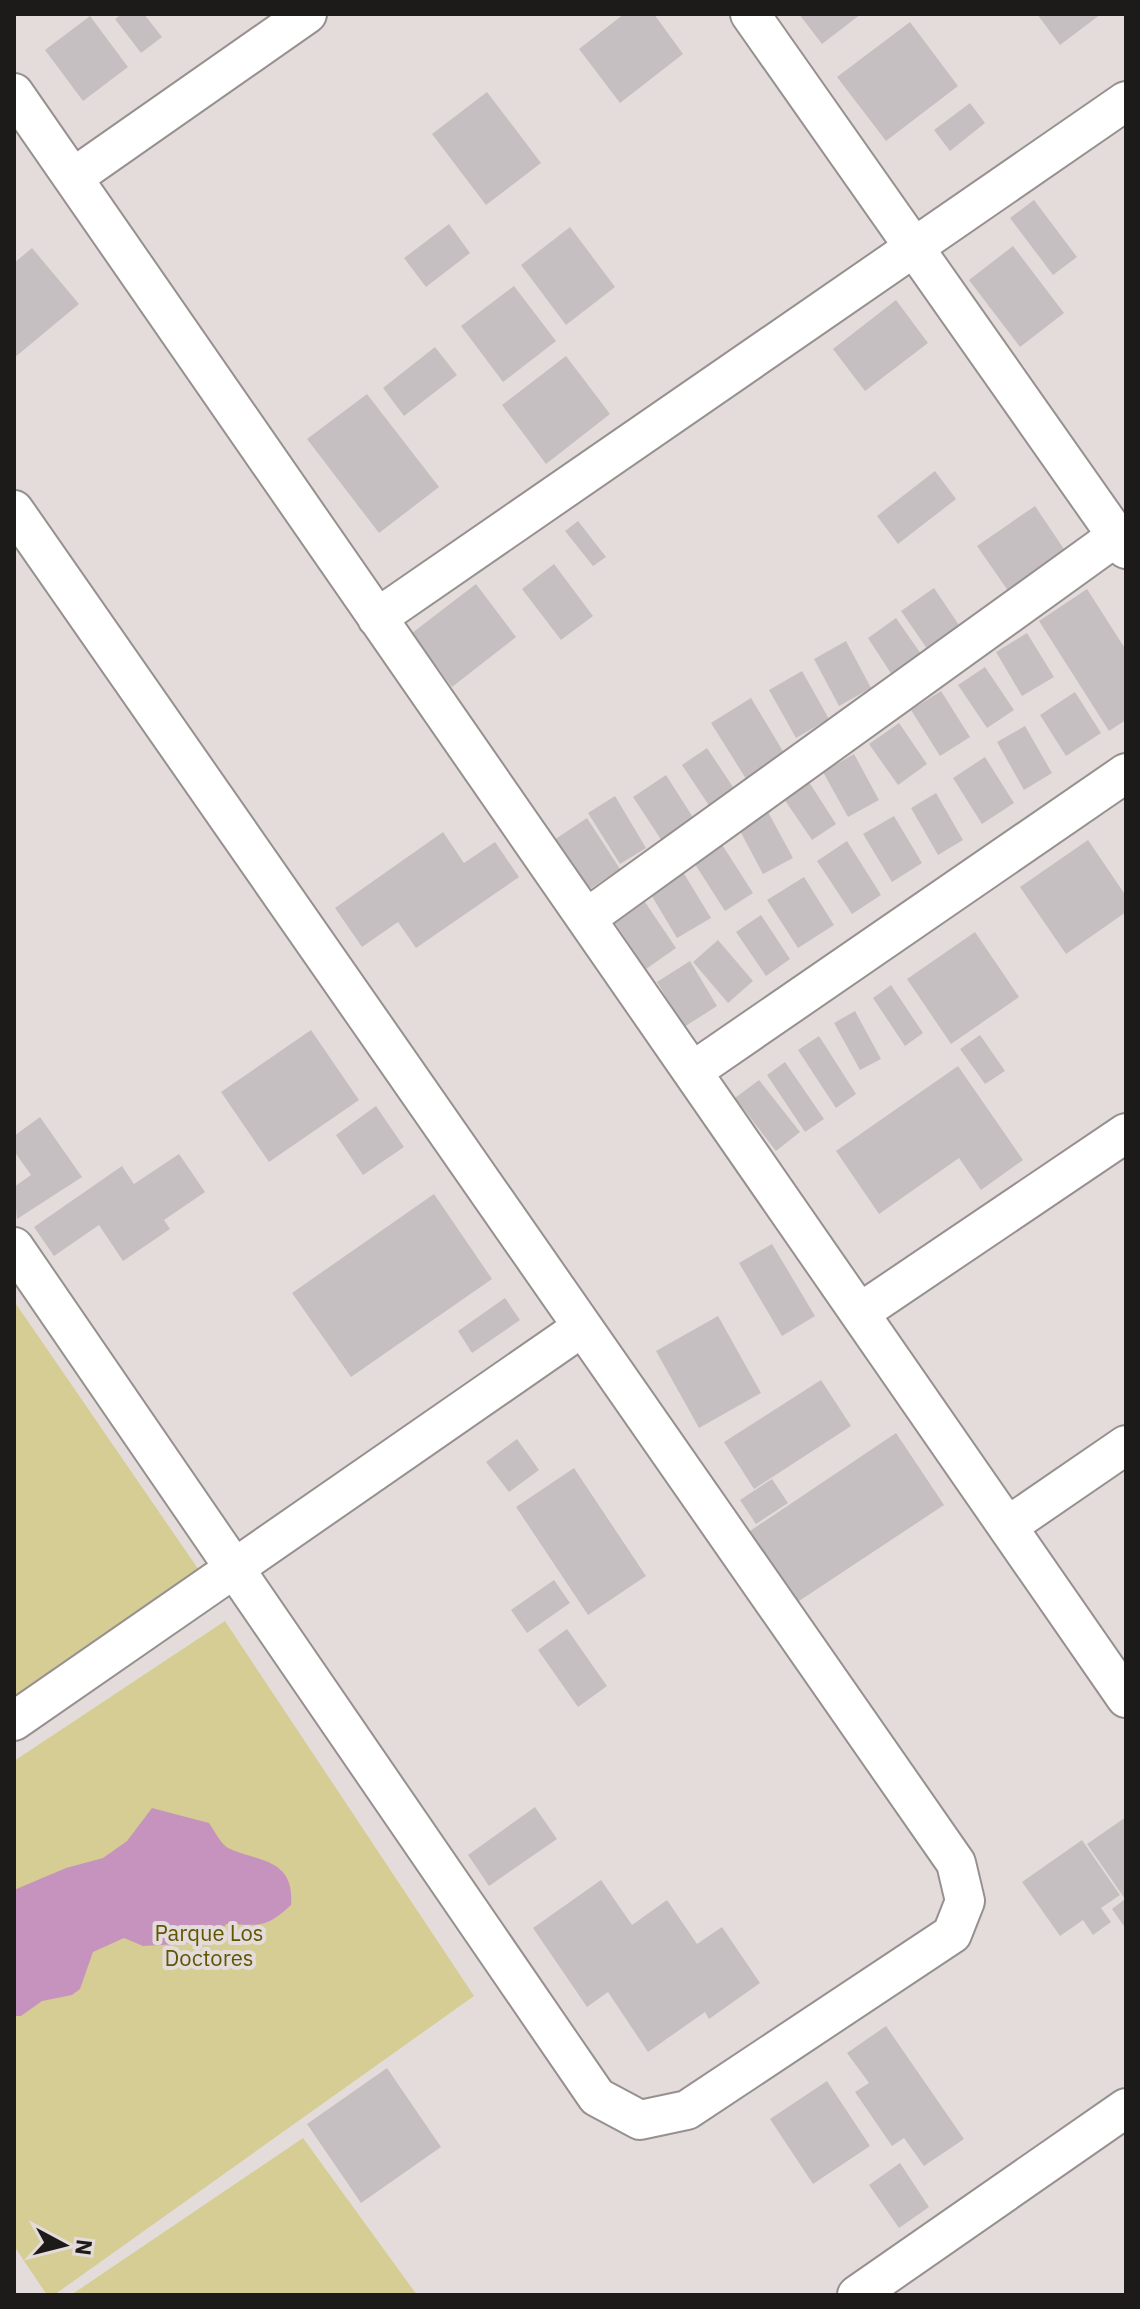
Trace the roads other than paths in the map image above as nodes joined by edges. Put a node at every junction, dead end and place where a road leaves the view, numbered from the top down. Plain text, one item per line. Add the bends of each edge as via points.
1 (307, 14) edge
2 (750, 14) edge
3 (14, 93) edge
4 (1126, 101) edge
5 (74, 177) junction
6 (917, 248) junction
7 (14, 510) edge
8 (1121, 543) edge
9 (377, 618) junction
10 (1126, 773) edge
11 (587, 918) junction
12 (693, 1071) junction
13 (1126, 1133) edge
14 (14, 1247) edge
15 (861, 1312) junction
16 (581, 1328) junction
17 (1126, 1445) edge
18 (1008, 1526) junction
19 (234, 1565) junction
20 (1126, 1698) edge
21 (14, 1721) edge
22 (1126, 2108) edge
23 (857, 2295) edge

1 - 5 street
2 - 6 street
3 - 5 street
4 - 6 street
5 - 9 street
6 - 8 street
6 - 9 street
7 - 16 street
8 - 11 street
9 - 11 street
10 - 12 street
11 - 12 street
12 - 15 street
13 - 15 street
14 - 19 street
15 - 18 street
16 - 19 street
16 - 19 street via 956,1863 965,1901 952,1934 687,2110 640,2120 597,2097
17 - 18 street
18 - 20 street
19 - 21 street
22 - 23 street

